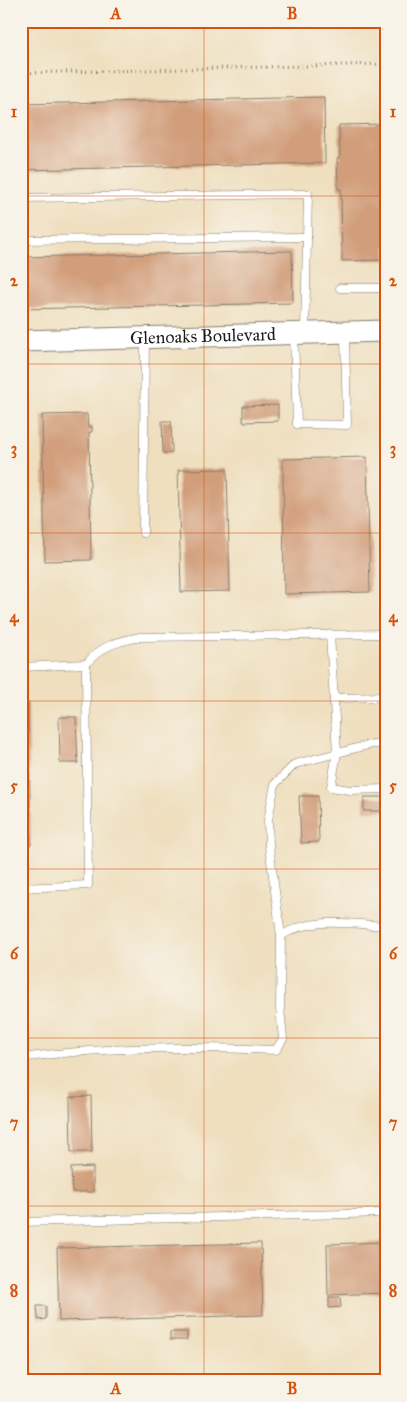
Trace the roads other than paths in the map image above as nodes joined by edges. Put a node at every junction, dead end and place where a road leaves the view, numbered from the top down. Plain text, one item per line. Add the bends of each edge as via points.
1 (21, 198) edge
2 (307, 237) junction
3 (21, 240) edge
4 (340, 288) dead end
5 (386, 288) edge
6 (386, 331) edge
7 (345, 332) junction
8 (300, 333) junction
9 (145, 338) junction
10 (21, 341) edge
11 (143, 533) dead end
12 (330, 634) junction
13 (386, 634) edge
14 (86, 664) junction
15 (21, 667) edge
16 (386, 697) edge
17 (334, 698) junction
18 (386, 745) edge
19 (337, 754) junction
20 (386, 789) edge
21 (21, 888) edge
22 (386, 926) edge
23 (281, 936) junction
24 (21, 1058) edge
25 (386, 1213) edge
26 (21, 1222) edge

1 - 2 lane via 308,194
2 - 3 lane
2 - 8 lane
4 - 5 lane
6 - 7 main road, Glenoaks Boulevard
7 - 8 main road, Glenoaks Boulevard
7 - 8 lane via 346,424 297,424
8 - 9 main road, Glenoaks Boulevard
9 - 10 main road, Glenoaks Boulevard
9 - 11 lane
12 - 13 lane
12 - 14 lane via 140,637 119,641 97,651
12 - 17 lane
14 - 15 lane
14 - 21 lane via 88,885
16 - 17 lane
17 - 19 lane
18 - 19 lane via 372,744
19 - 20 lane via 332,787
19 - 23 lane via 295,764 274,784 268,820 269,846
22 - 23 lane via 320,923 290,930
23 - 24 lane via 283,1039 276,1050 115,1050 62,1052
25 - 26 lane

